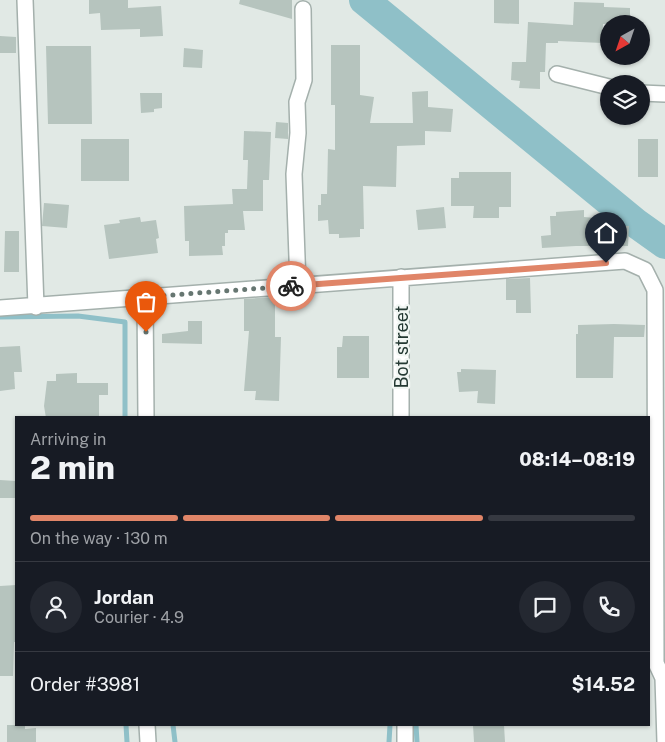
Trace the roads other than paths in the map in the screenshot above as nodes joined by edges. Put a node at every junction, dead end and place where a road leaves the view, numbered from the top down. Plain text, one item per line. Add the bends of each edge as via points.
1 (25, 0) edge
2 (302, 9) dead end
3 (557, 74) dead end
4 (600, 85) edge
5 (650, 93) edge
6 (665, 94) edge
7 (401, 277) junction
8 (298, 285) junction
9 (145, 297) junction
10 (36, 307) junction
11 (0, 308) edge
12 (146, 416) edge
13 (401, 416) edge
14 (664, 677) edge
15 (147, 726) edge
16 (404, 726) edge
17 (148, 742) edge
18 (405, 742) edge
19 (665, 742) edge

1 - 10 street
2 - 8 street via 304,80 297,102 294,174
3 - 4 street
5 - 6 street
7 - 8 street
7 - 13 street, Bot street
7 - 14 street via 625,261 645,270 655,290 656,663
8 - 9 street
9 - 10 street
9 - 12 street
10 - 11 street
14 - 19 street
15 - 17 street
16 - 18 street

